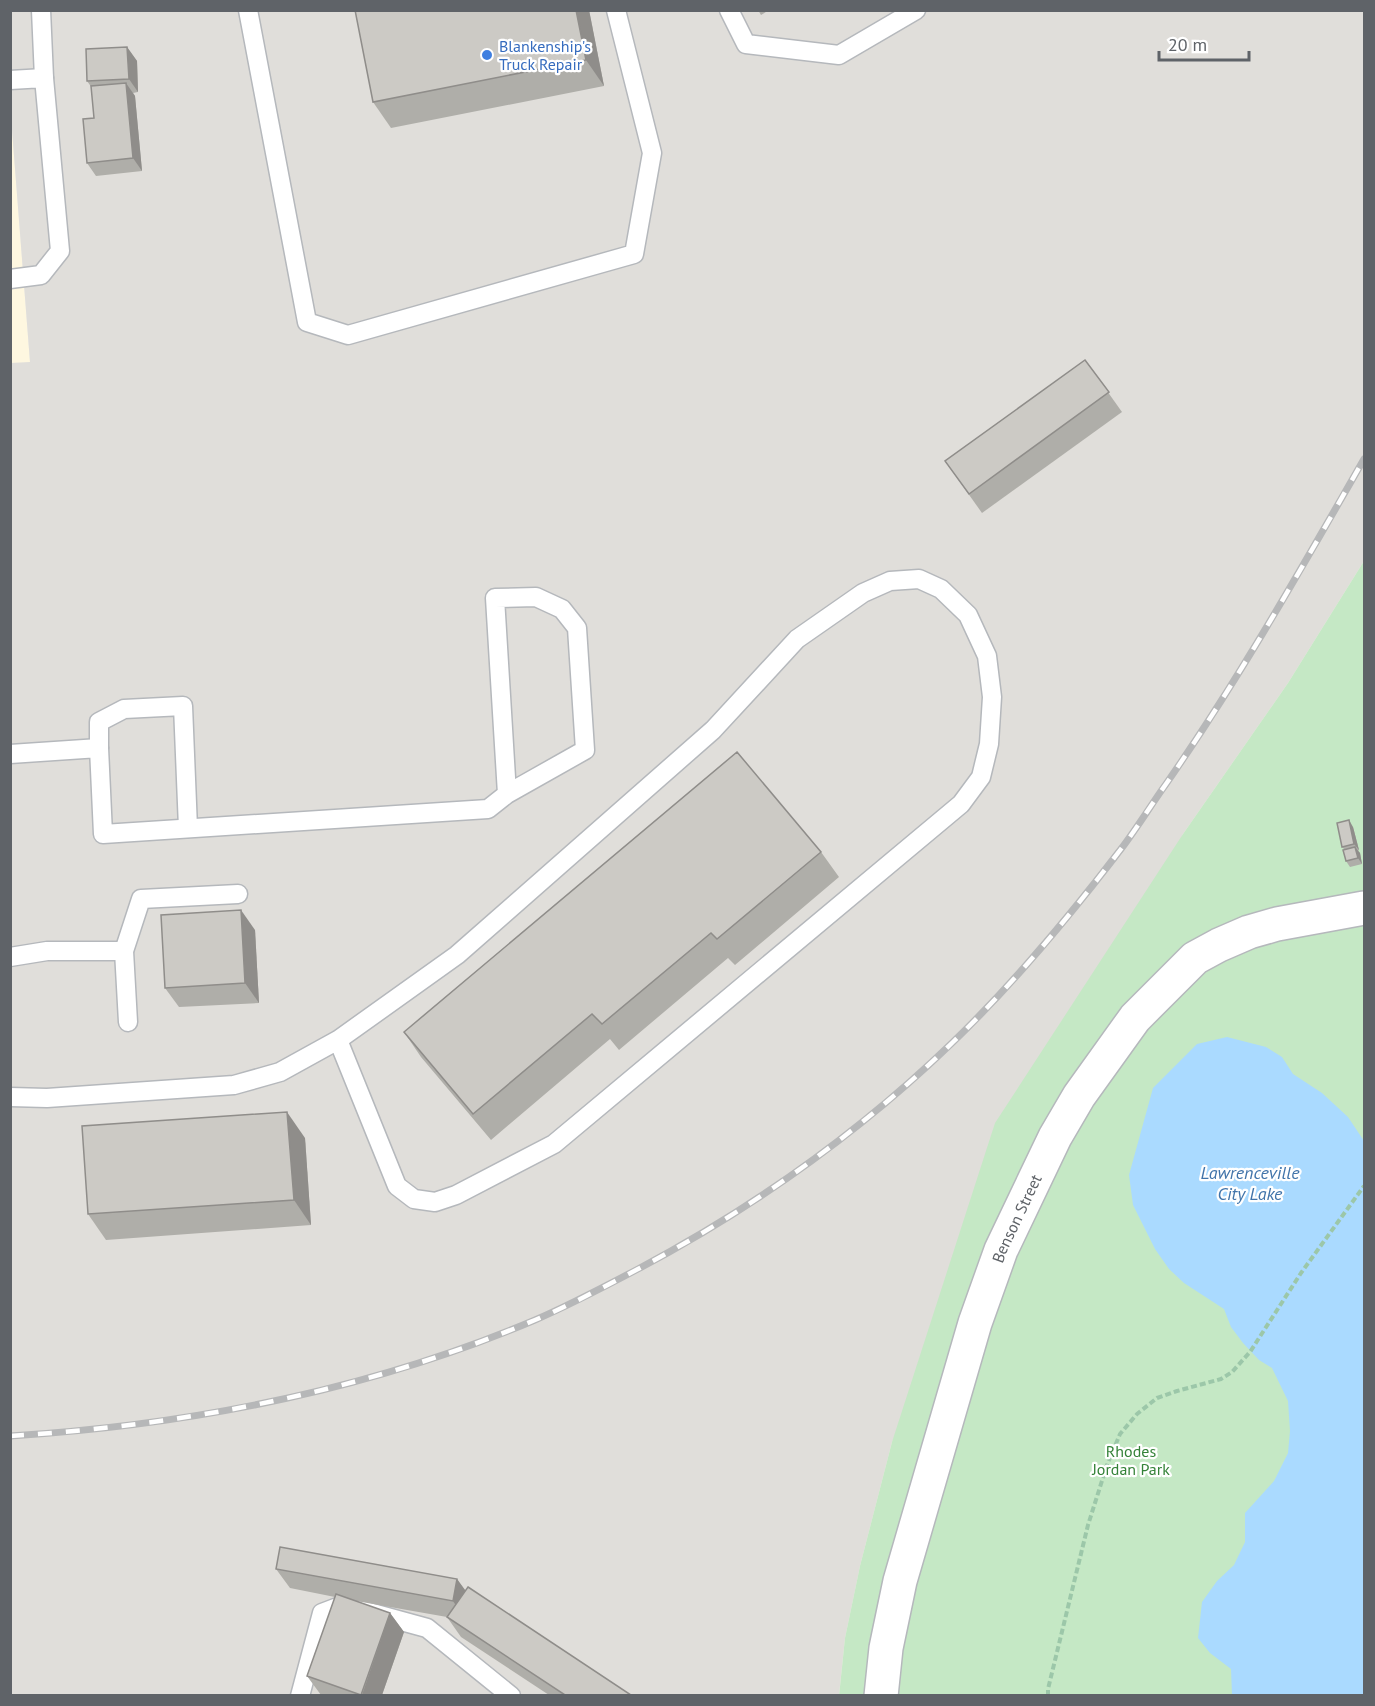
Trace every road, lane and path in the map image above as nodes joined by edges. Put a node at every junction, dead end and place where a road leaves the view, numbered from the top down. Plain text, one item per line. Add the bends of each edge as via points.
1 (41, 10) edge
2 (248, 10) edge
3 (615, 10) edge
4 (729, 10) edge
5 (916, 10) edge
6 (44, 78) junction
7 (10, 80) edge
8 (10, 279) edge
9 (99, 748) junction
10 (10, 754) edge
11 (507, 794) junction
12 (188, 828) junction
13 (238, 894) dead end
14 (1365, 908) edge
15 (124, 951) junction
16 (10, 957) edge
17 (128, 1022) dead end
18 (338, 1040) junction
19 (10, 1097) edge
20 (1365, 1186) edge
21 (300, 1695) edge
22 (511, 1695) edge
23 (881, 1695) edge
24 (1048, 1695) edge

1 - 6 lane
2 - 3 lane via 307,322 348,334 634,254 652,153
4 - 5 lane via 746,44 839,55
6 - 7 lane
6 - 8 lane via 60,251 41,274
9 - 10 lane
9 - 12 lane via 103,834
9 - 12 lane via 99,722 124,709 183,706
11 - 11 lane via 585,750 577,628 562,609 536,597 495,598
11 - 12 lane via 488,809
13 - 15 lane via 141,899
14 - 23 street, Benson Street via 1249,932 1196,958 1135,1018 1079,1096 1001,1250 975,1323 900,1581
15 - 16 lane via 46,951
15 - 17 lane
18 - 18 lane via 457,955 713,730 797,639 863,593 890,581 919,579 941,590 968,615 987,656 992,697 989,744 981,777 961,804 554,1144 456,1195 435,1202 414,1199 397,1186
18 - 19 lane via 280,1072 234,1085
20 - 24 path via 1250,1352 1232,1372 1221,1379 1157,1398 1120,1434 1086,1532
21 - 22 lane via 322,1613 343,1605 427,1628

